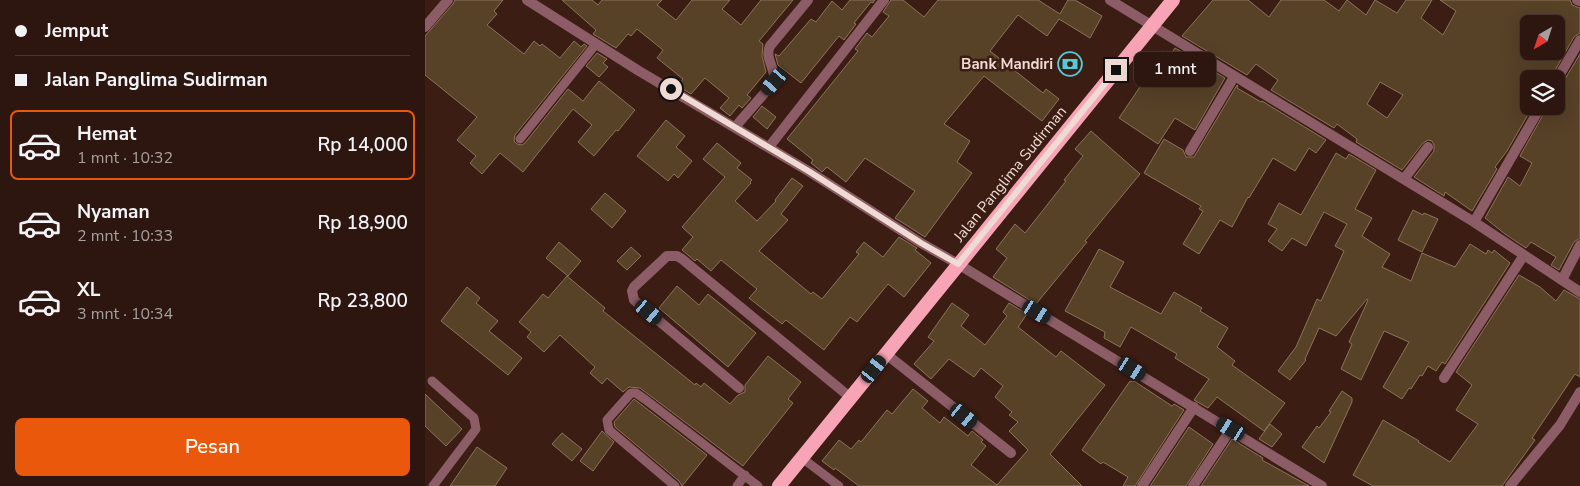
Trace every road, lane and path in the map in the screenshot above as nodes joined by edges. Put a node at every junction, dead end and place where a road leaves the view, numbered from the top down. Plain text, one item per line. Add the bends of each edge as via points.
1 (448, 0) edge
2 (527, 0) edge
3 (808, 0) edge
4 (884, 0) edge
5 (1110, 0) edge
6 (1173, 0) edge
7 (1153, 25) junction
8 (425, 27) edge
9 (1580, 40) edge
10 (597, 44) junction
11 (1562, 70) edge
12 (1234, 77) junction
13 (1536, 115) edge
14 (735, 127) junction
15 (520, 139) dead end
16 (769, 147) junction
17 (1427, 147) dead end
18 (1190, 151) dead end
19 (1404, 180) junction
20 (1474, 222) junction
21 (1580, 245) edge
22 (1524, 255) junction
23 (958, 264) junction
24 (1562, 280) junction
25 (1580, 292) edge
26 (886, 354) junction
27 (1444, 378) dead end
28 (432, 381) dead end
29 (739, 388) dead end
30 (1580, 392) edge
31 (851, 398) junction
32 (1194, 407) junction
33 (1231, 429) junction
34 (1011, 453) dead end
35 (802, 458) junction
36 (745, 475) junction
37 (433, 486) edge
38 (675, 486) edge
39 (737, 486) edge
40 (758, 486) edge
41 (779, 486) edge
42 (839, 486) edge
43 (1142, 486) edge
44 (1193, 486) edge
45 (1322, 486) edge
46 (1510, 486) edge

1 - 8 street
2 - 10 street
3 - 14 street via 770,46 767,56 773,67 774,82
4 - 16 street
5 - 7 street
6 - 7 highway, Jalan Panglima Sudirman
7 - 12 street
7 - 23 highway, Jalan Panglima Sudirman
9 - 11 street
10 - 14 street
10 - 15 lane
12 - 18 street
12 - 19 street
13 - 20 street
14 - 16 street
16 - 23 street
17 - 19 street
19 - 20 street
20 - 22 street
21 - 24 street
22 - 24 street
22 - 27 street
23 - 26 highway, Jalan Panglima Sudirman
23 - 32 street
24 - 25 street
26 - 31 highway, Jalan Panglima Sudirman
26 - 34 street
28 - 37 lane via 474,418 476,429
29 - 31 street via 634,300 634,287 667,256 682,259
30 - 46 street via 1560,425
31 - 35 highway, Jalan Panglima Sudirman
32 - 33 street
32 - 43 street
33 - 44 street
33 - 45 street
35 - 41 highway, Jalan Panglima Sudirman
35 - 42 lane
36 - 38 lane via 646,400 631,393 607,420 609,430
36 - 39 lane
36 - 40 lane

